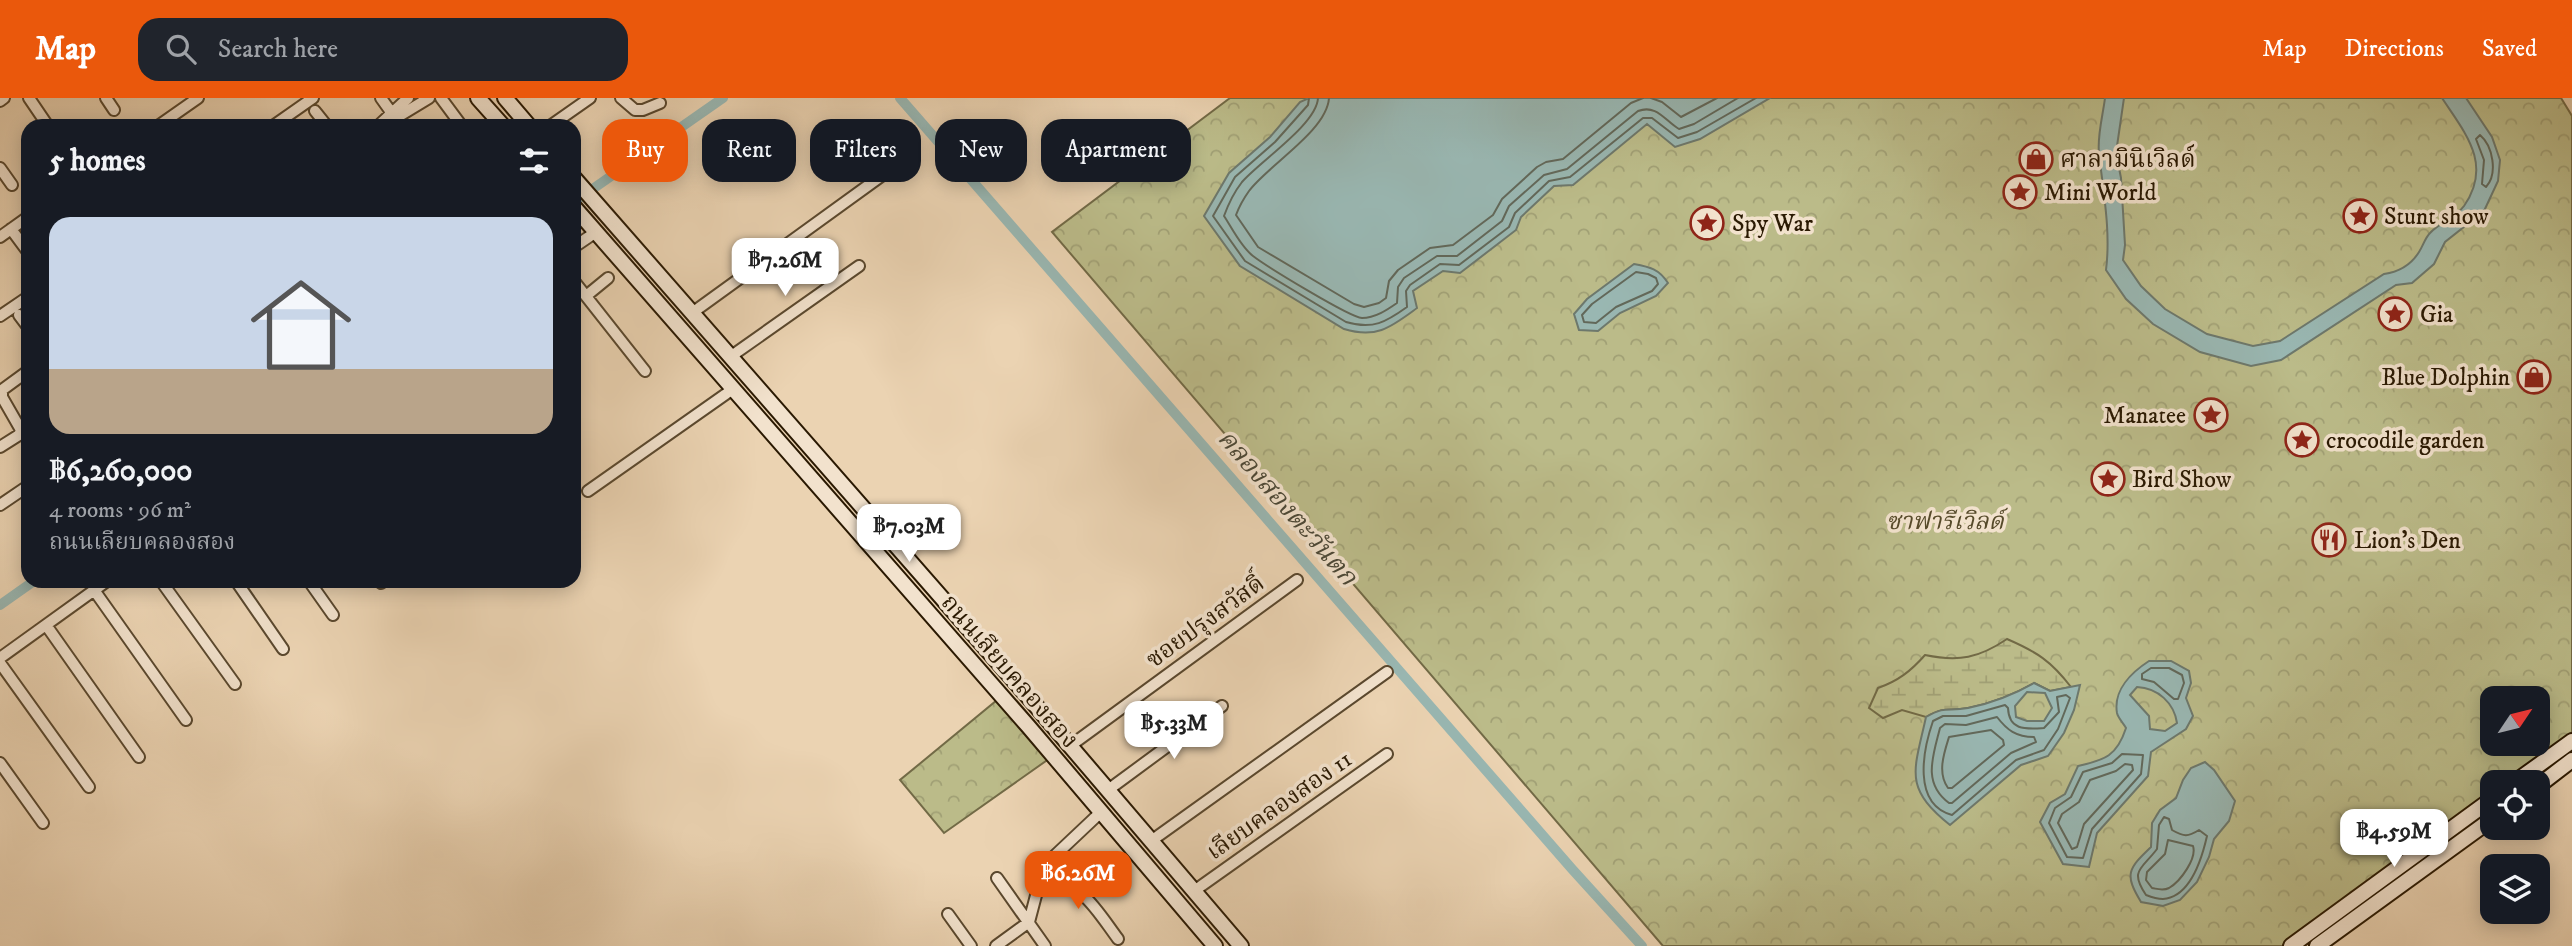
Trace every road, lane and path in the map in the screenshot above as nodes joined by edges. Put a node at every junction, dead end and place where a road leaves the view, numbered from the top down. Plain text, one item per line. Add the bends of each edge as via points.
1 (29, 98) edge
2 (106, 98) edge
3 (198, 98) edge
4 (313, 98) edge
5 (381, 98) edge
6 (408, 98) edge
7 (429, 98) edge
8 (441, 98) edge
9 (478, 98) edge
10 (505, 98) edge
11 (590, 98) edge
12 (621, 98) edge
13 (660, 103) dead end
14 (114, 110) dead end
15 (316, 111) dead end
16 (43, 119) edge
17 (168, 119) edge
18 (283, 119) edge
19 (322, 119) edge
20 (390, 119) edge
21 (392, 119) edge
22 (394, 119) edge
23 (457, 119) edge
24 (497, 119) edge
25 (523, 119) edge
26 (560, 119) edge
27 (0, 167) edge
28 (873, 182) edge
29 (12, 185) dead end
30 (581, 186) edge
31 (581, 215) edge
32 (21, 222) edge
33 (11, 229) junction
34 (596, 232) junction
35 (0, 237) edge
36 (581, 242) edge
37 (21, 243) edge
38 (859, 266) dead end
39 (608, 278) dead end
40 (581, 290) edge
41 (586, 296) junction
42 (21, 302) edge
43 (692, 313) junction
44 (19, 315) dead end
45 (0, 316) edge
46 (21, 318) edge
47 (730, 357) junction
48 (645, 370) dead end
49 (21, 376) edge
50 (1, 389) edge
51 (733, 389) junction
52 (0, 447) edge
53 (21, 491) edge
54 (588, 491) dead end
55 (0, 505) edge
56 (1297, 580) dead end
57 (97, 588) edge
58 (166, 588) edge
59 (241, 588) edge
60 (314, 588) edge
61 (94, 590) junction
62 (333, 615) dead end
63 (46, 625) junction
64 (283, 649) dead end
65 (0, 660) edge
66 (1387, 672) dead end
67 (235, 684) dead end
68 (1222, 706) dead end
69 (186, 720) dead end
70 (2572, 741) edge
71 (1070, 746) junction
72 (1387, 754) dead end
73 (139, 757) dead end
74 (2572, 760) edge
75 (0, 764) edge
76 (2532, 770) edge
77 (2550, 777) edge
78 (89, 788) dead end
79 (1108, 790) junction
80 (2480, 808) edge
81 (1101, 812) junction
82 (43, 823) dead end
83 (2480, 828) edge
84 (1151, 841) junction
85 (1043, 875) junction
86 (997, 878) dead end
87 (1194, 891) junction
88 (948, 914) dead end
89 (1029, 922) junction
90 (1118, 939) dead end
91 (971, 946) edge
92 (996, 946) edge
93 (1045, 946) edge
94 (1215, 946) edge
95 (1241, 946) edge
96 (2291, 946) edge
97 (2317, 946) edge

1 - 16 street
2 - 14 street
3 - 17 street
4 - 18 street
5 - 20 street
6 - 21 street
7 - 22 street
8 - 23 street
9 - 24 main road
10 - 25 main road
11 - 26 street
12 - 13 street via 635,110
15 - 19 street
27 - 29 street
28 - 43 street
30 - 43 main road, ถนนเลียบคลองสอง
31 - 34 main road, ถนนเลียบคลองสอง
32 - 33 street
33 - 35 street
33 - 37 street
34 - 36 street
34 - 51 main road, ถนนเลียบคลองสอง
38 - 47 street
39 - 41 street
40 - 41 street
41 - 48 street
42 - 45 street
43 - 47 main road, ถนนเลียบคลองสอง
44 - 46 street
47 - 71 main road, ถนนเลียบคลองสอง
49 - 50 street
50 - 52 street via 21,430
51 - 54 street
51 - 81 main road, ถนนเลียบคลองสอง
53 - 55 street
56 - 71 street, ซอยปรุงสวัสดิ์
57 - 61 street
58 - 67 street
59 - 64 street
60 - 62 street
61 - 63 street
61 - 69 street
63 - 65 street
63 - 73 street
65 - 78 street
66 - 84 street
68 - 79 street
70 - 76 main road
71 - 79 main road, ถนนเลียบคลองสอง
72 - 87 street, เลียบคลองสอง 11
74 - 77 main road
75 - 82 street
79 - 84 main road, ถนนเลียบคลองสอง
80 - 96 main road
81 - 85 street via 1048,862
81 - 94 main road, ถนนเลียบคลองสอง
83 - 97 main road
84 - 87 main road, ถนนเลียบคลองสอง
85 - 89 street
85 - 90 street via 1087,897
86 - 89 street
87 - 95 main road, ถนนเลียบคลองสอง
88 - 91 street
89 - 92 street
89 - 93 street

